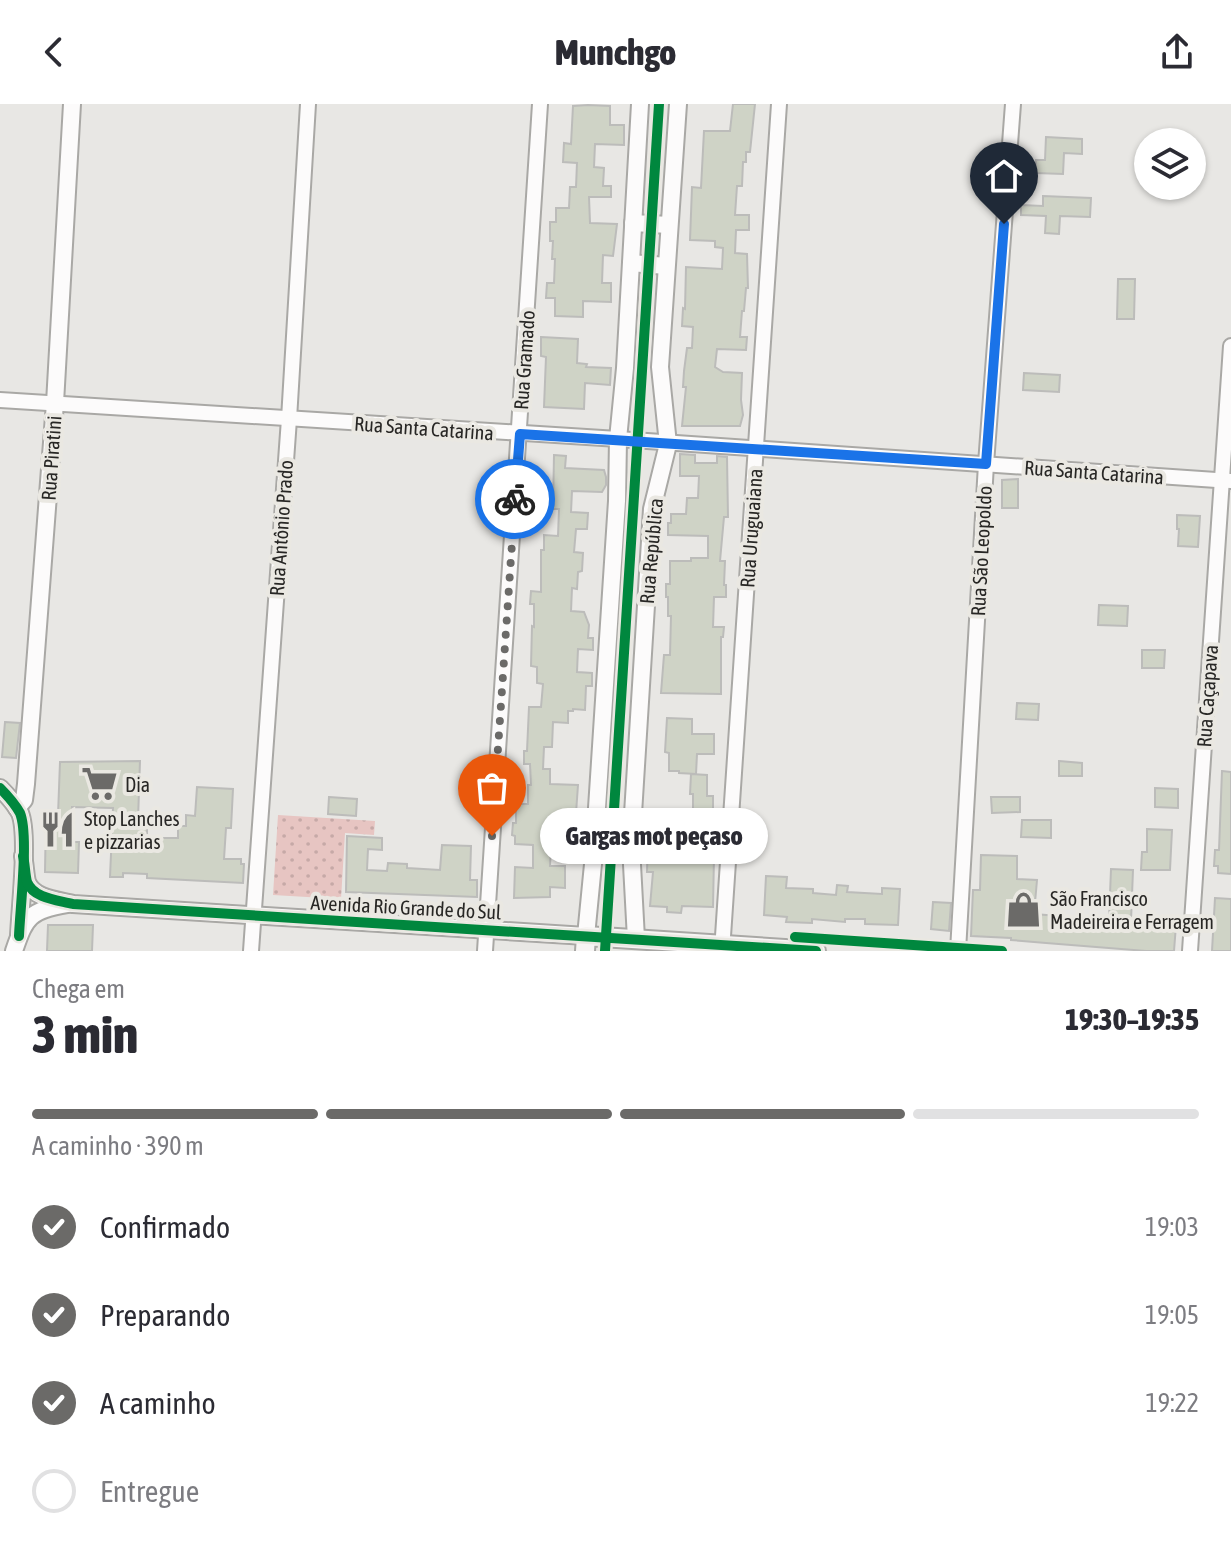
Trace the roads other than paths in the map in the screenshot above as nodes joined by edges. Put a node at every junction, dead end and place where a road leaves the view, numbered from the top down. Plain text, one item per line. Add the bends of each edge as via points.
1 (72, 104) edge
2 (308, 104) edge
3 (540, 104) edge
4 (640, 104) edge
5 (678, 104) edge
6 (779, 104) edge
7 (1013, 104) edge
8 (633, 223) junction
9 (669, 225) junction
10 (631, 263) junction
11 (666, 266) junction
12 (1231, 346) edge
13 (0, 400) edge
14 (55, 403) junction
15 (289, 419) junction
16 (520, 434) junction
17 (618, 439) junction
18 (668, 444) junction
19 (756, 450) junction
20 (986, 464) junction
21 (1226, 480) edge
22 (0, 788) edge
23 (17, 808) junction
24 (23, 856) junction
25 (73, 904) junction
26 (253, 915) junction
27 (486, 929) junction
28 (16, 943) edge
29 (586, 943) edge
30 (634, 945) edge
31 (722, 948) edge
32 (251, 951) edge
33 (485, 951) edge
34 (816, 951) edge
35 (958, 951) edge
36 (1190, 951) edge

1 - 14 street, Rua Piratini
2 - 15 street, Rua Antônio Prado
3 - 16 street, Rua Gramado
4 - 8 street, Rua República
5 - 9 street, Rua República
6 - 19 street, Rua Uruguaiana
7 - 20 street, Rua São Leopoldo
8 - 9 street
8 - 10 street, Rua República
9 - 11 street, Rua República
10 - 11 street
10 - 17 street, Rua República
11 - 18 street, Rua República via 660,367
12 - 21 street, Rua Caçapava
13 - 14 street, Rua Santa Catarina
14 - 15 street, Rua Santa Catarina
14 - 23 street, Rua Piratini via 26,784
15 - 16 street, Rua Santa Catarina
15 - 26 street, Rua Antônio Prado
16 - 17 street, Rua Santa Catarina
16 - 27 street, Rua Gramado
17 - 18 street, Rua Santa Catarina
17 - 29 street, Rua República
18 - 19 street, Rua Santa Catarina
18 - 30 street, Rua República via 652,509 631,846
19 - 20 street, Rua Santa Catarina
19 - 31 street, Rua Uruguaiana
20 - 21 street, Rua Santa Catarina
20 - 35 street, Rua São Leopoldo
21 - 36 street, Rua Caçapava
22 - 23 street
23 - 24 street, Avenida Rio Grande do Sul
24 - 25 street, Avenida Rio Grande do Sul via 32,889
24 - 28 street, Avenida Rio Grande do Sul
25 - 26 street, Avenida Rio Grande do Sul
25 - 28 street, Avenida Rio Grande do Sul via 30,916
26 - 27 street, Avenida Rio Grande do Sul
26 - 32 street, Rua Antônio Prado
27 - 29 street, Avenida Rio Grande do Sul
27 - 33 street, Rua Gramado
29 - 30 main road, Avenida Rio Grande do Sul
30 - 31 main road, Avenida Rio Grande do Sul
31 - 34 main road, Avenida Rio Grande do Sul

